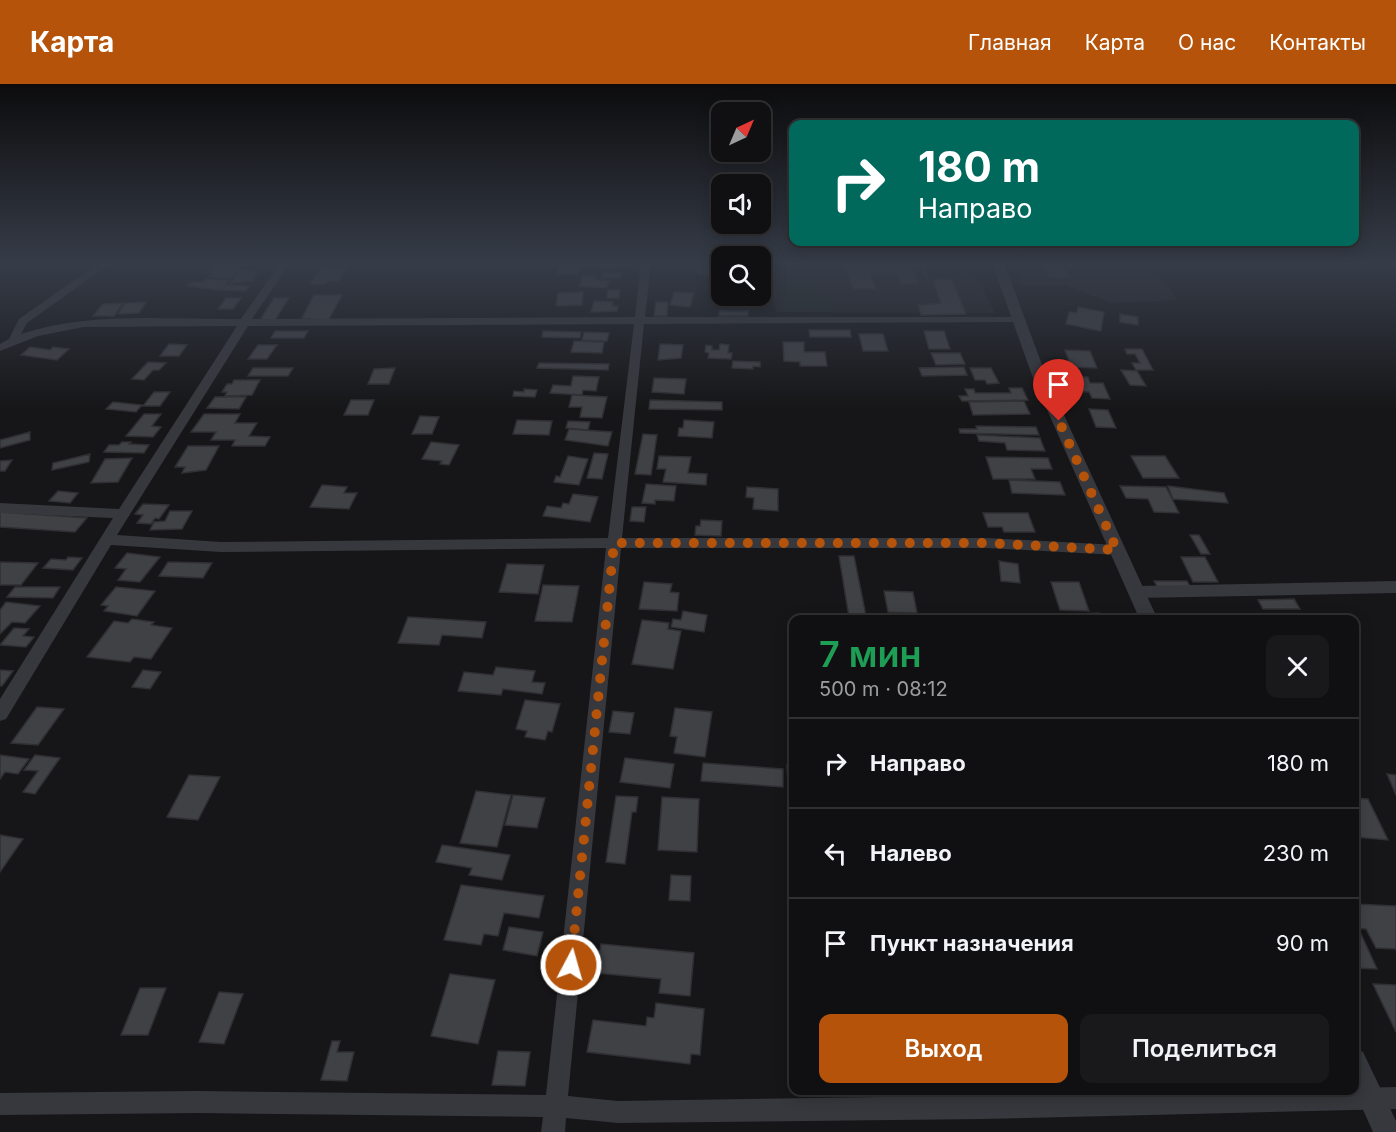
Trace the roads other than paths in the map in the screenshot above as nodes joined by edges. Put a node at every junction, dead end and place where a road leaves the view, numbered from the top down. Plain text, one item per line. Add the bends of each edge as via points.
1 (36, 312) edge
2 (252, 312) edge
3 (641, 312) edge
4 (1016, 312) edge
5 (1019, 319) junction
6 (640, 320) junction
7 (244, 324) junction
8 (15, 340) junction
9 (0, 348) edge
10 (0, 508) edge
11 (123, 514) junction
12 (108, 540) junction
13 (614, 543) junction
14 (1117, 550) junction
15 (1396, 588) edge
16 (1136, 591) junction
17 (1147, 615) edge
18 (0, 714) edge
19 (1359, 1067) edge
20 (1384, 1099) edge
21 (0, 1104) edge
22 (556, 1106) junction
23 (553, 1132) edge
24 (1387, 1132) edge

1 - 8 street via 23,321
2 - 7 street
3 - 6 street
4 - 5 street
5 - 6 street
5 - 14 street via 1040,378
6 - 7 street
6 - 13 street
7 - 8 street via 96,324 49,329
7 - 11 street
8 - 9 street
10 - 11 street
11 - 12 street
12 - 13 street via 221,547
12 - 18 street
13 - 14 street via 987,543
13 - 22 street
14 - 16 street
15 - 16 street
16 - 17 street
19 - 20 street
20 - 22 street via 618,1112
20 - 24 street
21 - 22 street
22 - 23 street

